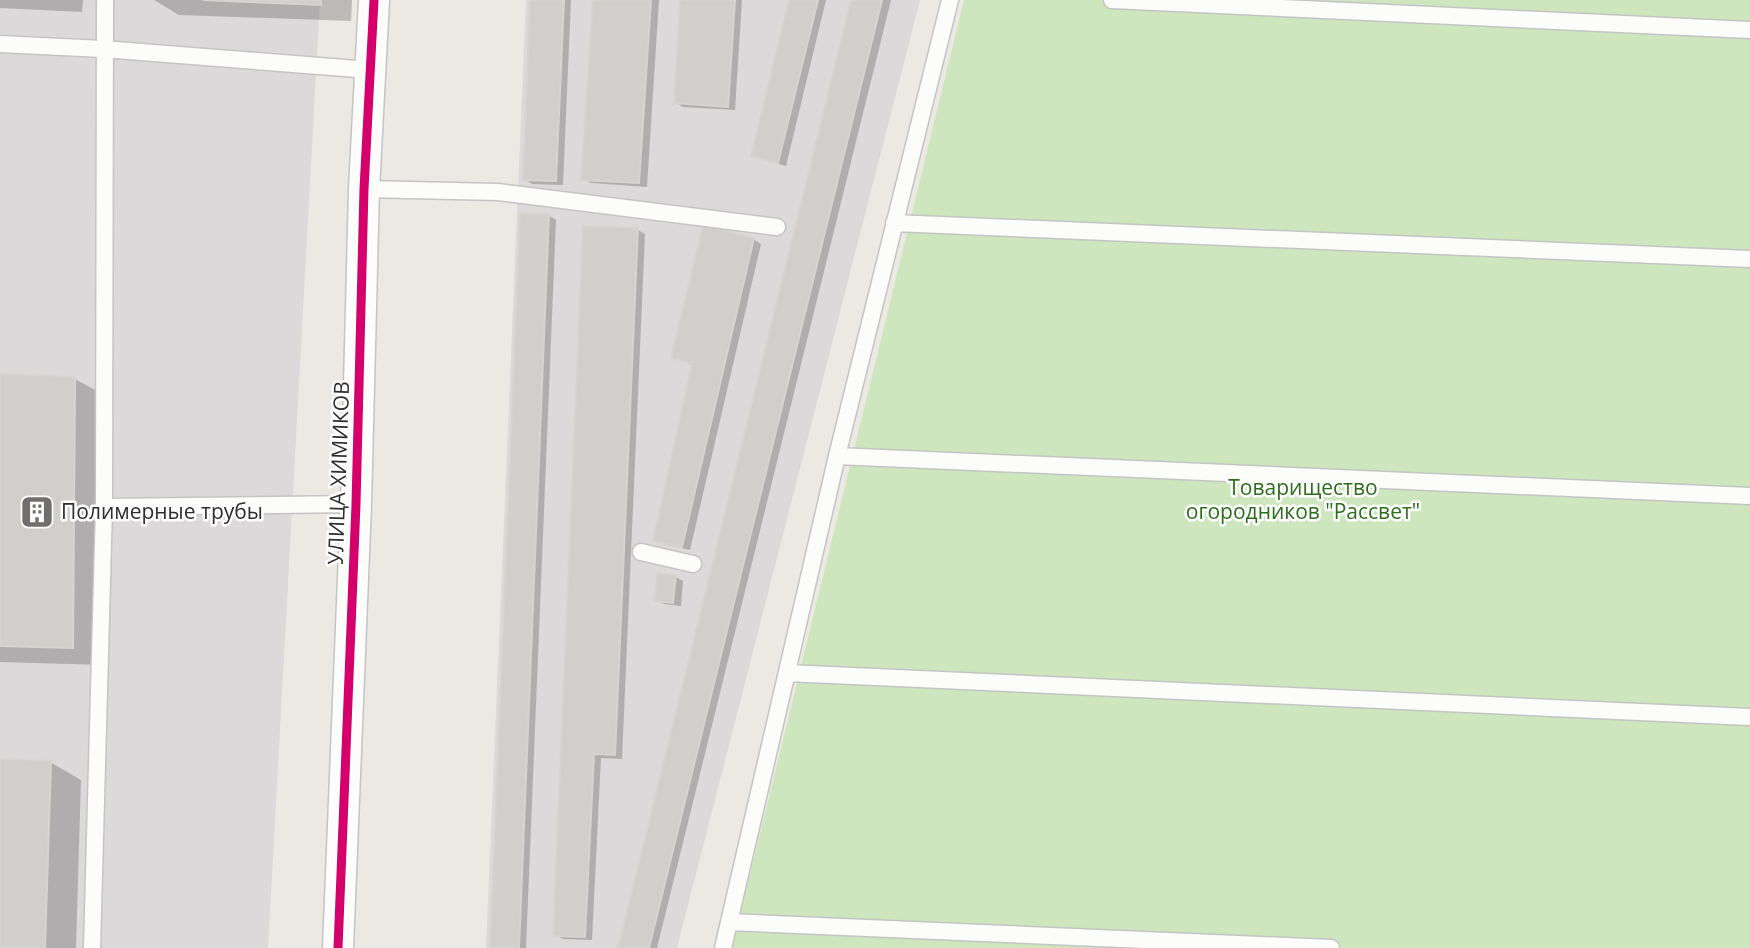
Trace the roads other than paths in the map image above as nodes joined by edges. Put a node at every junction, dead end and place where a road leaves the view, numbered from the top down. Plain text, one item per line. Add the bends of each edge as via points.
1 (105, 0) edge
2 (374, 0) edge
3 (950, 0) edge
4 (1112, 0) edge
5 (1750, 30) edge
6 (0, 44) edge
7 (103, 49) junction
8 (370, 70) junction
9 (364, 189) junction
10 (894, 223) junction
11 (777, 227) dead end
12 (1750, 259) edge
13 (837, 456) junction
14 (1750, 496) edge
15 (356, 504) junction
16 (104, 507) junction
17 (641, 552) dead end
18 (693, 564) dead end
19 (787, 673) junction
20 (1750, 717) edge
21 (729, 922) junction
22 (92, 948) edge
23 (338, 948) edge
24 (723, 948) edge
25 (1331, 948) edge

1 - 7 lane
2 - 8 street, УЛИЦА ХИМИКОВ
3 - 10 lane
4 - 5 lane
6 - 7 lane
7 - 8 lane
7 - 16 lane
8 - 9 street, УЛИЦА ХИМИКОВ
9 - 11 lane via 498,191
9 - 15 street, УЛИЦА ХИМИКОВ
10 - 12 lane
10 - 13 lane
13 - 14 lane
13 - 19 lane
15 - 16 lane
15 - 23 street, УЛИЦА ХИМИКОВ
16 - 22 lane
17 - 18 lane
19 - 20 lane
19 - 21 lane
21 - 24 lane
21 - 25 lane

